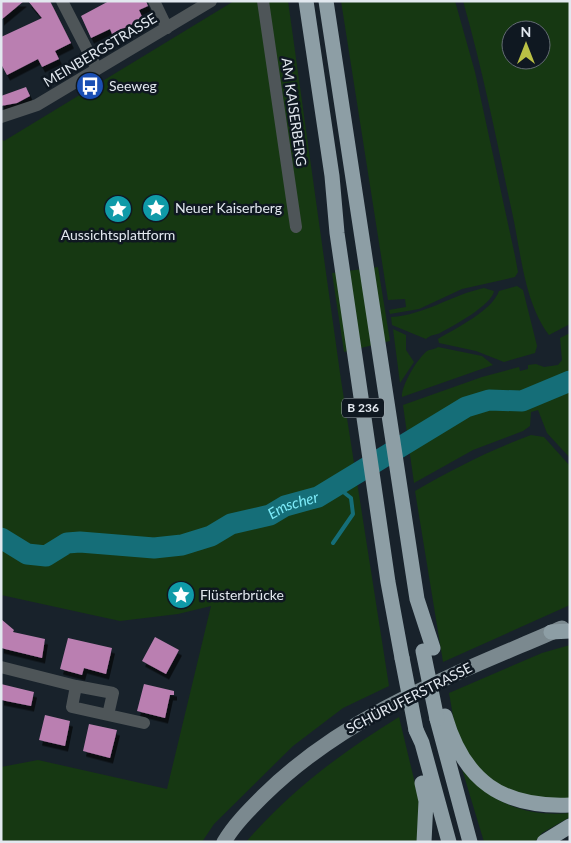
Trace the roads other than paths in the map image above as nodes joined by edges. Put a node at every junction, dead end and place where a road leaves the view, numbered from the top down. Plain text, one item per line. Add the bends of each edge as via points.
1 (62, 1) edge
2 (154, 1) edge
3 (211, 1) edge
4 (263, 1) edge
5 (306, 1) edge
6 (326, 1) edge
7 (167, 28) junction
8 (97, 69) junction
9 (1, 117) edge
10 (296, 227) dead end
11 (570, 624) edge
12 (570, 631) edge
13 (551, 632) junction
14 (1, 667) edge
15 (76, 686) junction
16 (108, 715) junction
17 (441, 718) junction
18 (144, 723) dead end
19 (416, 730) junction
20 (570, 805) edge
21 (570, 826) edge
22 (224, 842) edge
23 (424, 842) edge
24 (449, 842) edge
25 (470, 842) edge
26 (544, 842) edge

1 - 8 street
2 - 7 street
3 - 7 street, MEINBERGSTRASSE
4 - 10 street, AM KAISERBERG
5 - 19 highway, B 236, bridge via 388,582
6 - 17 highway, B 236 via 417,599
7 - 8 street, MEINBERGSTRASSE
8 - 9 street, MEINBERGSTRASSE via 30,109
11 - 13 main road, SCHÜRUFERSTRASSE
12 - 13 highway
13 - 22 main road, SCHÜRUFERSTRASSE via 416,692 332,738 276,784
14 - 15 street
15 - 16 street via 72,707
15 - 16 street via 113,693
16 - 18 street
17 - 20 highway via 477,777 488,786 505,797 525,803
17 - 25 highway
19 - 23 highway via 416,758 426,801
19 - 24 highway, B 236
21 - 26 highway

